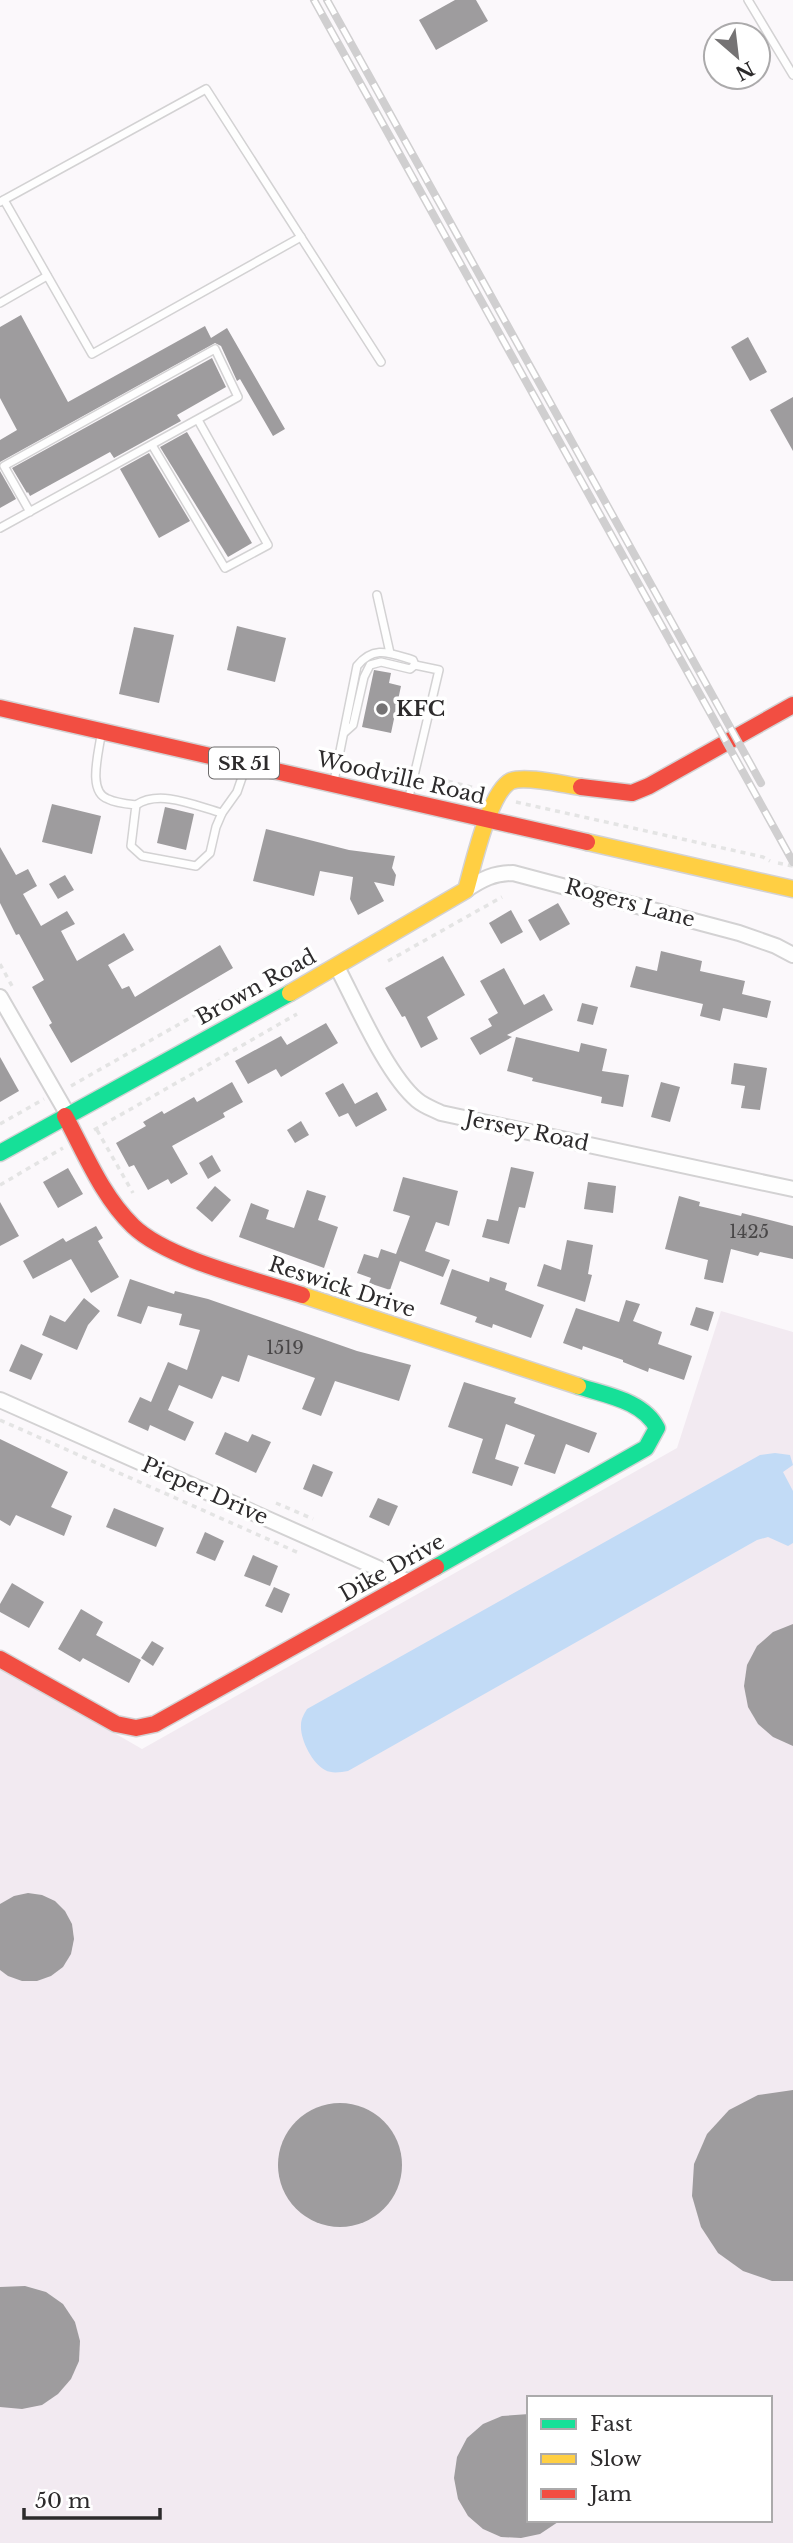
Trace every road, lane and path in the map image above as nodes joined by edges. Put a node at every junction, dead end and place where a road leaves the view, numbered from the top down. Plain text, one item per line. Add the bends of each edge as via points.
1 (748, 0) edge
2 (793, 75) edge
3 (2, 201) edge
4 (301, 237) junction
5 (47, 276) junction
6 (0, 303) edge
7 (381, 362) dead end
8 (198, 420) junction
9 (152, 445) junction
10 (30, 512) junction
11 (0, 528) edge
12 (377, 595) dead end
13 (390, 653) junction
14 (415, 665) junction
15 (793, 705) edge
16 (0, 708) edge
17 (101, 731) junction
18 (344, 733) junction
19 (246, 764) junction
20 (438, 779) dead end
21 (334, 784) junction
22 (498, 795) junction
23 (408, 801) junction
24 (136, 805) junction
25 (222, 813) junction
26 (487, 819) junction
27 (793, 866) edge
28 (793, 889) edge
29 (466, 890) junction
30 (502, 897) dead end
31 (793, 956) edge
32 (0, 964) edge
33 (337, 967) junction
34 (378, 967) dead end
35 (13, 987) dead end
36 (244, 988) dead end
37 (0, 997) edge
38 (307, 1008) dead end
39 (65, 1076) dead end
40 (71, 1087) junction
41 (56, 1094) junction
42 (67, 1115) junction
43 (0, 1124) edge
44 (96, 1129) junction
45 (84, 1136) dead end
46 (72, 1143) dead end
47 (0, 1153) edge
48 (0, 1185) edge
49 (793, 1189) edge
50 (134, 1194) dead end
51 (0, 1400) edge
52 (0, 1420) edge
53 (657, 1428) joint
54 (299, 1553) dead end
55 (409, 1582) junction
56 (0, 1659) edge

1 - 2 lane
3 - 4 lane via 206,89
3 - 5 lane
4 - 5 lane via 92,354
4 - 7 lane
5 - 6 lane
8 - 9 lane
8 - 9 lane via 268,545 226,568
8 - 10 lane via 238,397 215,349 4,466
9 - 10 lane
10 - 11 lane
12 - 13 lane
13 - 14 lane via 413,660
13 - 18 lane via 365,656 357,666
14 - 18 lane via 410,669 381,662 370,665 353,726
14 - 23 lane via 439,670
15 - 22 street via 632,793 522,779 512,781
16 - 17 street, Woodville Road / SR 51
17 - 19 street, Woodville Road / SR 51
17 - 24 lane via 99,793 105,799
18 - 21 lane
19 - 21 street, Woodville Road / SR 51
19 - 25 lane via 237,792
20 - 22 path
21 - 23 street, Woodville Road / SR 51
22 - 26 street
22 - 27 path
23 - 26 street, Woodville Road / SR 51
24 - 25 lane via 147,798 167,799
24 - 25 lane via 131,846 136,853 196,866 211,853
26 - 28 street, Woodville Road / SR 51
26 - 29 street
29 - 31 street, Rogers Lane via 485,877 513,873 739,933
29 - 33 street, Brown Road
30 - 34 path
32 - 35 path
33 - 42 street, Brown Road
33 - 49 street, Jersey Road via 396,1077 416,1099 441,1113
36 - 40 path
37 - 41 street, Reswick Drive
38 - 44 path
39 - 40 path
40 - 41 path
41 - 42 street, Reswick Drive
41 - 43 path
42 - 47 street, Brown Road
42 - 53 street, Reswick Drive via 121,1214 163,1247 627,1402 647,1412
44 - 45 path
44 - 50 path
46 - 48 path
51 - 55 street, Pieper Drive
52 - 54 path
53 - 55 street, Dike Drive via 646,1448 634,1456
55 - 56 street, Dike Drive via 165,1720 136,1728 102,1718

